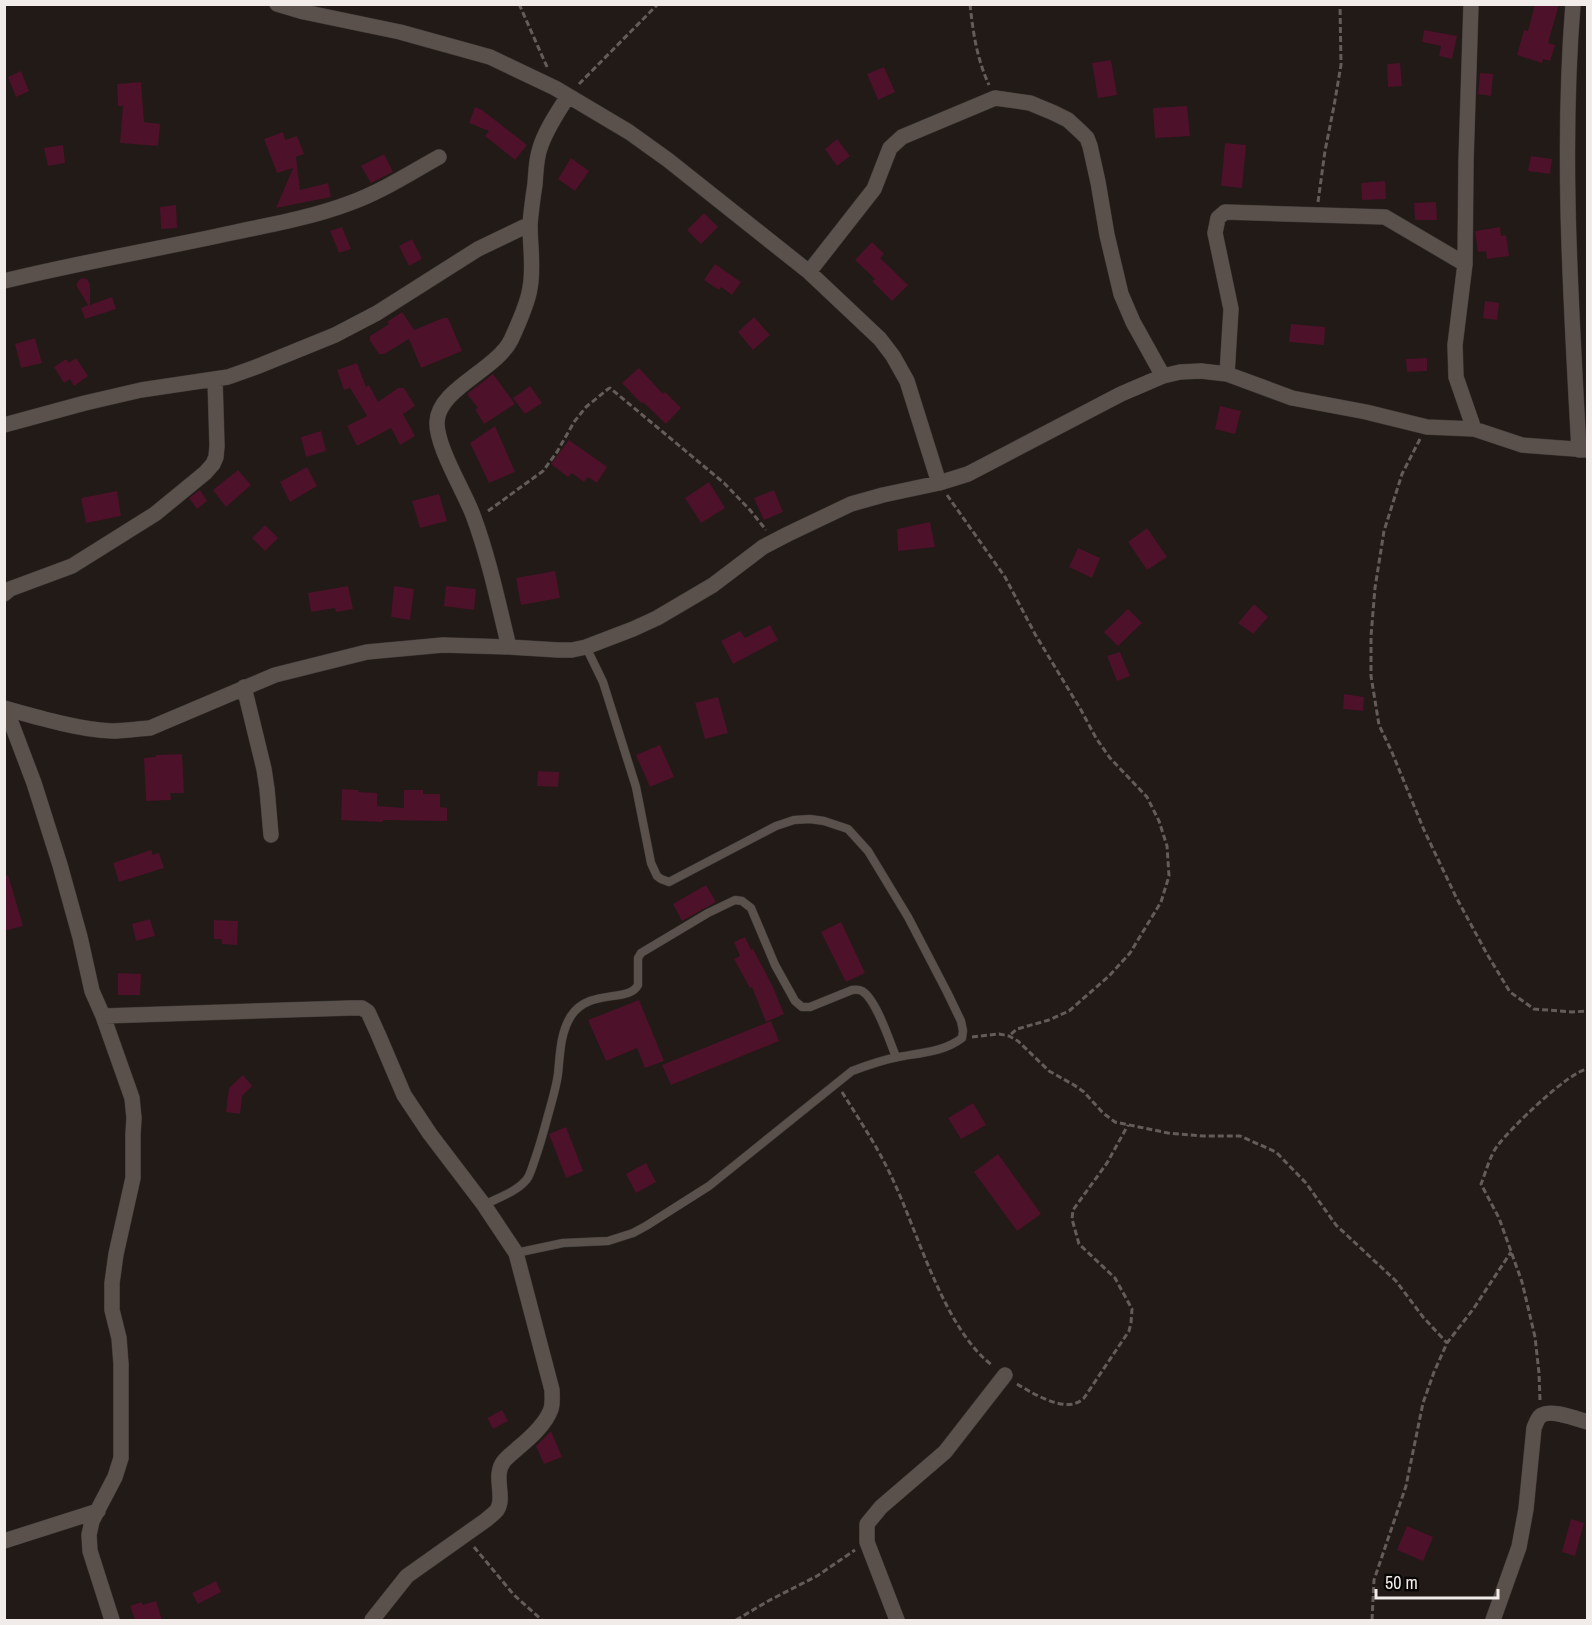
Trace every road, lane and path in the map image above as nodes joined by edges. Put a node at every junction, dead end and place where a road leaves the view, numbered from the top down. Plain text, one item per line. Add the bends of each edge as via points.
1 (277, 4) edge
2 (519, 4) edge
3 (658, 4) edge
4 (970, 4) edge
5 (1340, 4) edge
6 (1471, 4) edge
7 (1573, 4) edge
8 (561, 92) junction
9 (995, 98) junction
10 (439, 157) dead end
11 (1316, 214) junction
12 (530, 224) junction
13 (1465, 264) junction
14 (809, 272) junction
15 (4, 281) edge
16 (1227, 374) junction
17 (1163, 376) junction
18 (215, 379) junction
19 (4, 425) edge
20 (1427, 427) junction
21 (1474, 429) junction
22 (1583, 450) edge
23 (939, 483) junction
24 (475, 520) junction
25 (775, 541) junction
26 (4, 594) edge
27 (509, 647) junction
28 (585, 647) junction
29 (244, 687) junction
30 (5, 709) edge
31 (271, 835) dead end
32 (1587, 1011) edge
33 (103, 1016) junction
34 (1009, 1036) junction
35 (962, 1038) junction
36 (896, 1057) junction
37 (1587, 1069) edge
38 (836, 1083) junction
39 (1128, 1125) junction
40 (484, 1205) junction
41 (1511, 1251) junction
42 (516, 1253) junction
43 (1447, 1343) junction
44 (1005, 1375) junction
45 (1540, 1416) junction
46 (1587, 1422) edge
47 (98, 1511) junction
48 (464, 1535) junction
49 (4, 1541) edge
50 (867, 1542) junction
51 (112, 1620) edge
52 (372, 1620) edge
53 (542, 1620) edge
54 (736, 1620) edge
55 (897, 1620) edge
56 (1372, 1620) edge
57 (1493, 1620) edge

1 - 8 street via 490,57
2 - 8 path
3 - 8 path
4 - 9 path via 981,69
5 - 11 path via 1341,65
6 - 13 street
7 - 22 street via 1567,185
8 - 12 street via 539,148
8 - 14 street via 668,160
9 - 14 street via 894,143 874,189
9 - 17 street via 1030,103 1054,113 1087,138 1121,294
10 - 15 street via 350,203 304,218
11 - 13 street via 1385,217
11 - 16 street via 1225,212 1218,218 1215,233 1232,309
12 - 18 street via 478,249 335,335
12 - 24 street via 530,291 510,341 493,362 452,394 438,412 439,437
13 - 21 street via 1455,345 1456,376
14 - 23 street via 893,356 907,381
16 - 17 street via 1180,372
16 - 20 street via 1292,398
17 - 23 street via 1075,416 968,474
18 - 19 street via 141,390
18 - 26 street via 216,457 205,474 155,514 72,566
20 - 21 street
20 - 32 path via 1402,474 1384,531 1371,636 1371,676 1379,725 1456,897 1510,992 1534,1009
21 - 22 street via 1522,445
23 - 25 street via 851,504
23 - 34 path via 1005,577 1096,738 1147,797 1167,846 1169,876 1161,902 1130,953 1069,1011 1017,1029
24 - 25 path via 543,471 574,422 610,388 724,483
24 - 27 street
25 - 28 street via 657,618
27 - 28 street
27 - 29 street via 443,645 367,652 275,675
28 - 35 lane via 603,682 633,776 657,876 669,882 776,825 794,820 824,821 848,829 868,851 908,917 961,1021
29 - 30 street via 150,728 111,731
29 - 31 street via 265,779
30 - 33 street via 34,783 60,865 92,991
33 - 40 street via 362,1008 369,1015 404,1095
33 - 47 street via 132,1098 134,1118 133,1178 112,1283 121,1364 121,1458
34 - 35 path
34 - 39 path via 1049,1071 1084,1092 1114,1122
35 - 36 lane via 931,1051
36 - 38 lane via 852,1071
36 - 40 lane via 864,992 852,990 802,1007 775,965 751,908 735,900 641,953 638,985 633,991 596,998 582,1004 571,1016 559,1051 558,1074 541,1143 527,1179 515,1190
37 - 41 path via 1566,1080 1496,1146 1481,1184
38 - 42 lane via 709,1186 633,1233 608,1241 563,1243
38 - 44 path via 892,1177 946,1305 965,1336
39 - 43 path via 1168,1133 1240,1136 1275,1152 1306,1183 1336,1225 1396,1281
39 - 44 path via 1107,1163 1073,1210 1072,1219 1079,1244 1115,1278 1132,1308 1129,1331 1084,1398 1074,1405 1032,1394
40 - 42 street
41 - 43 path
41 - 45 path via 1535,1337
42 - 48 street via 552,1390 551,1408 535,1432 500,1468 501,1498 497,1510
43 - 56 path via 1423,1403 1406,1486 1374,1580
44 - 50 street via 945,1452 881,1507 867,1524
45 - 46 street via 1555,1413
45 - 57 street via 1534,1428 1520,1547
47 - 49 street
47 - 51 street via 89,1535 90,1551
48 - 52 street via 407,1576
48 - 53 path via 514,1595
50 - 54 path via 816,1576
50 - 55 street

